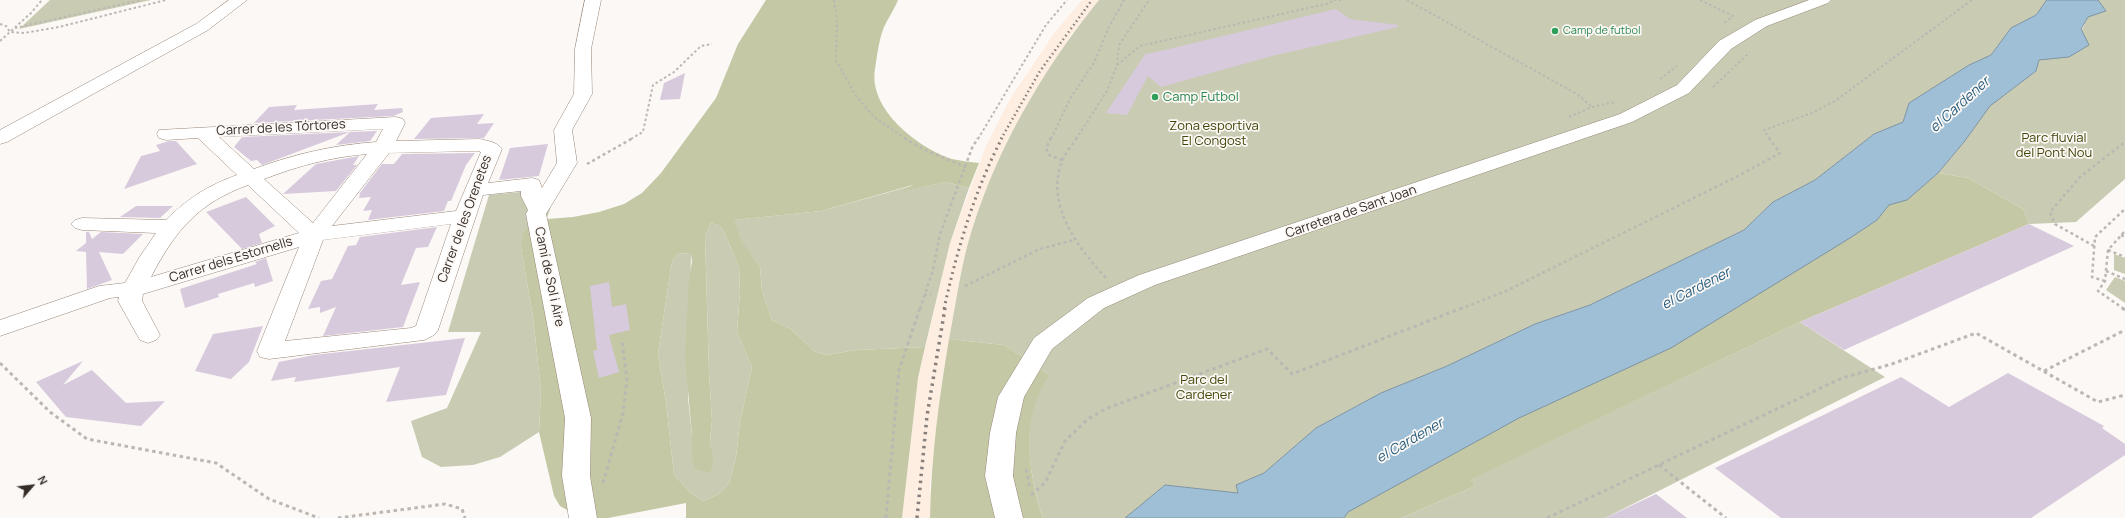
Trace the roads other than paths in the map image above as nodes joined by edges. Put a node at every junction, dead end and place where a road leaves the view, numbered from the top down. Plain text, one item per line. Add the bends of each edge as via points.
1 (239, 0) edge
2 (593, 0) edge
3 (1823, 0) edge
4 (202, 132) junction
5 (166, 134) dead end
6 (0, 138) edge
7 (383, 147) junction
8 (250, 176) junction
9 (475, 190) junction
10 (539, 210) junction
11 (464, 216) junction
12 (82, 224) dead end
13 (171, 227) junction
14 (314, 235) junction
15 (133, 290) junction
16 (2, 328) edge
17 (148, 335) dead end
18 (583, 518) edge
19 (1009, 518) edge

1 - 6 street via 202,27
2 - 10 street, Camí de Sol i Aire via 583,49 583,94 563,130 567,163
3 - 19 street, Carretera de Sant Joan via 1761,23 1725,45 1683,89 1626,118 1147,280 1096,303 1043,344 1011,397 1003,433 999,476
4 - 5 street, Carrer de les Tórtores
4 - 7 street, Carrer de les Tórtores via 396,123
4 - 8 street
7 - 8 street, Carrer de les Orenetes via 345,150 293,161
7 - 9 street, Carrer de les Orenetes via 480,145 492,149
7 - 14 street
8 - 13 street, Carrer de les Orenetes via 218,189 186,211
8 - 14 street
9 - 10 street via 532,184 531,196
9 - 11 street, Carrer de les Orenetes
10 - 18 street, Camí de Sol i Aire via 536,214 578,418 576,476
11 - 14 street, Carrer dels Estornells
11 - 14 street, Carrer de les Orenetes via 426,330 416,335 269,351
12 - 13 street
13 - 15 street, Carrer de les Orenetes
14 - 15 street, Carrer dels Estornells
15 - 16 street, Carrer dels Estornells via 108,291
15 - 17 street via 130,301

